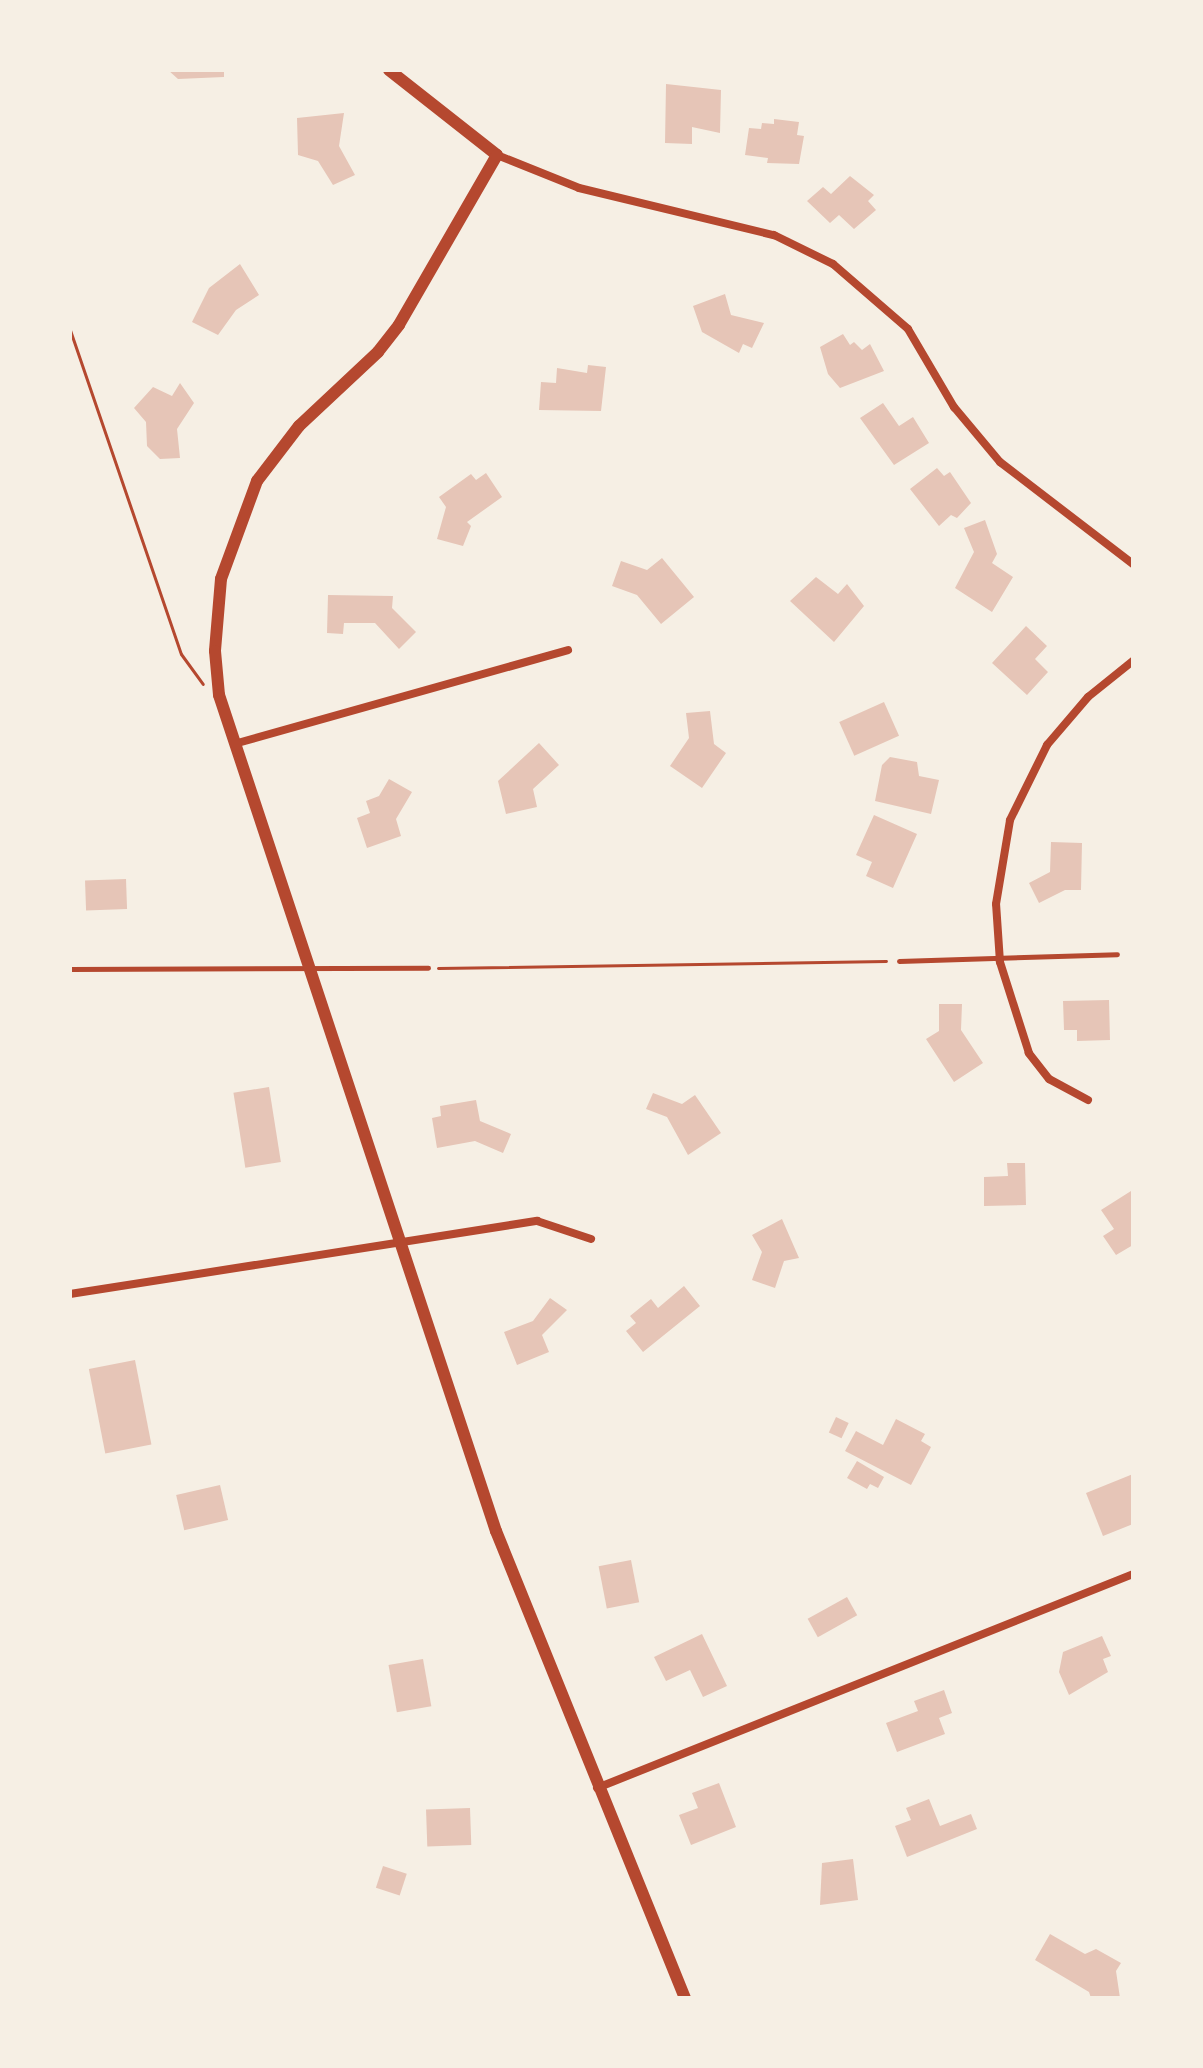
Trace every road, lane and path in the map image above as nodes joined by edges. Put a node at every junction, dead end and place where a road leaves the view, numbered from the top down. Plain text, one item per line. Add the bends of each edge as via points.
1 (389, 70) edge
2 (497, 155) junction
3 (70, 330) edge
4 (1133, 564) edge
5 (568, 650) dead end
6 (1133, 661) edge
7 (219, 695) junction
8 (233, 745) junction
9 (1117, 954) dead end
10 (999, 957) junction
11 (899, 961) joint
12 (308, 967) junction
13 (428, 968) joint
14 (70, 969) edge
15 (1088, 1100) dead end
16 (591, 1239) dead end
17 (398, 1242) junction
18 (70, 1294) edge
19 (1133, 1574) edge
20 (597, 1788) junction
21 (685, 1998) edge

1 - 2 street
2 - 4 street via 579,188 774,235 833,264 908,329 954,407 1000,462
2 - 7 street via 399,325 378,352 299,426 257,481 221,579 215,651
3 - 7 path via 181,654 200,683
5 - 8 street
6 - 10 street via 1088,697 1047,745 1010,820 996,904
7 - 8 street
8 - 12 street
9 - 10 lane
10 - 11 lane
10 - 15 street via 1029,1053 1049,1079
11 - 13 path
12 - 13 lane
12 - 14 lane
12 - 17 street
16 - 17 street via 537,1221
17 - 18 street
17 - 20 street via 492,1518
19 - 20 street
20 - 21 street

